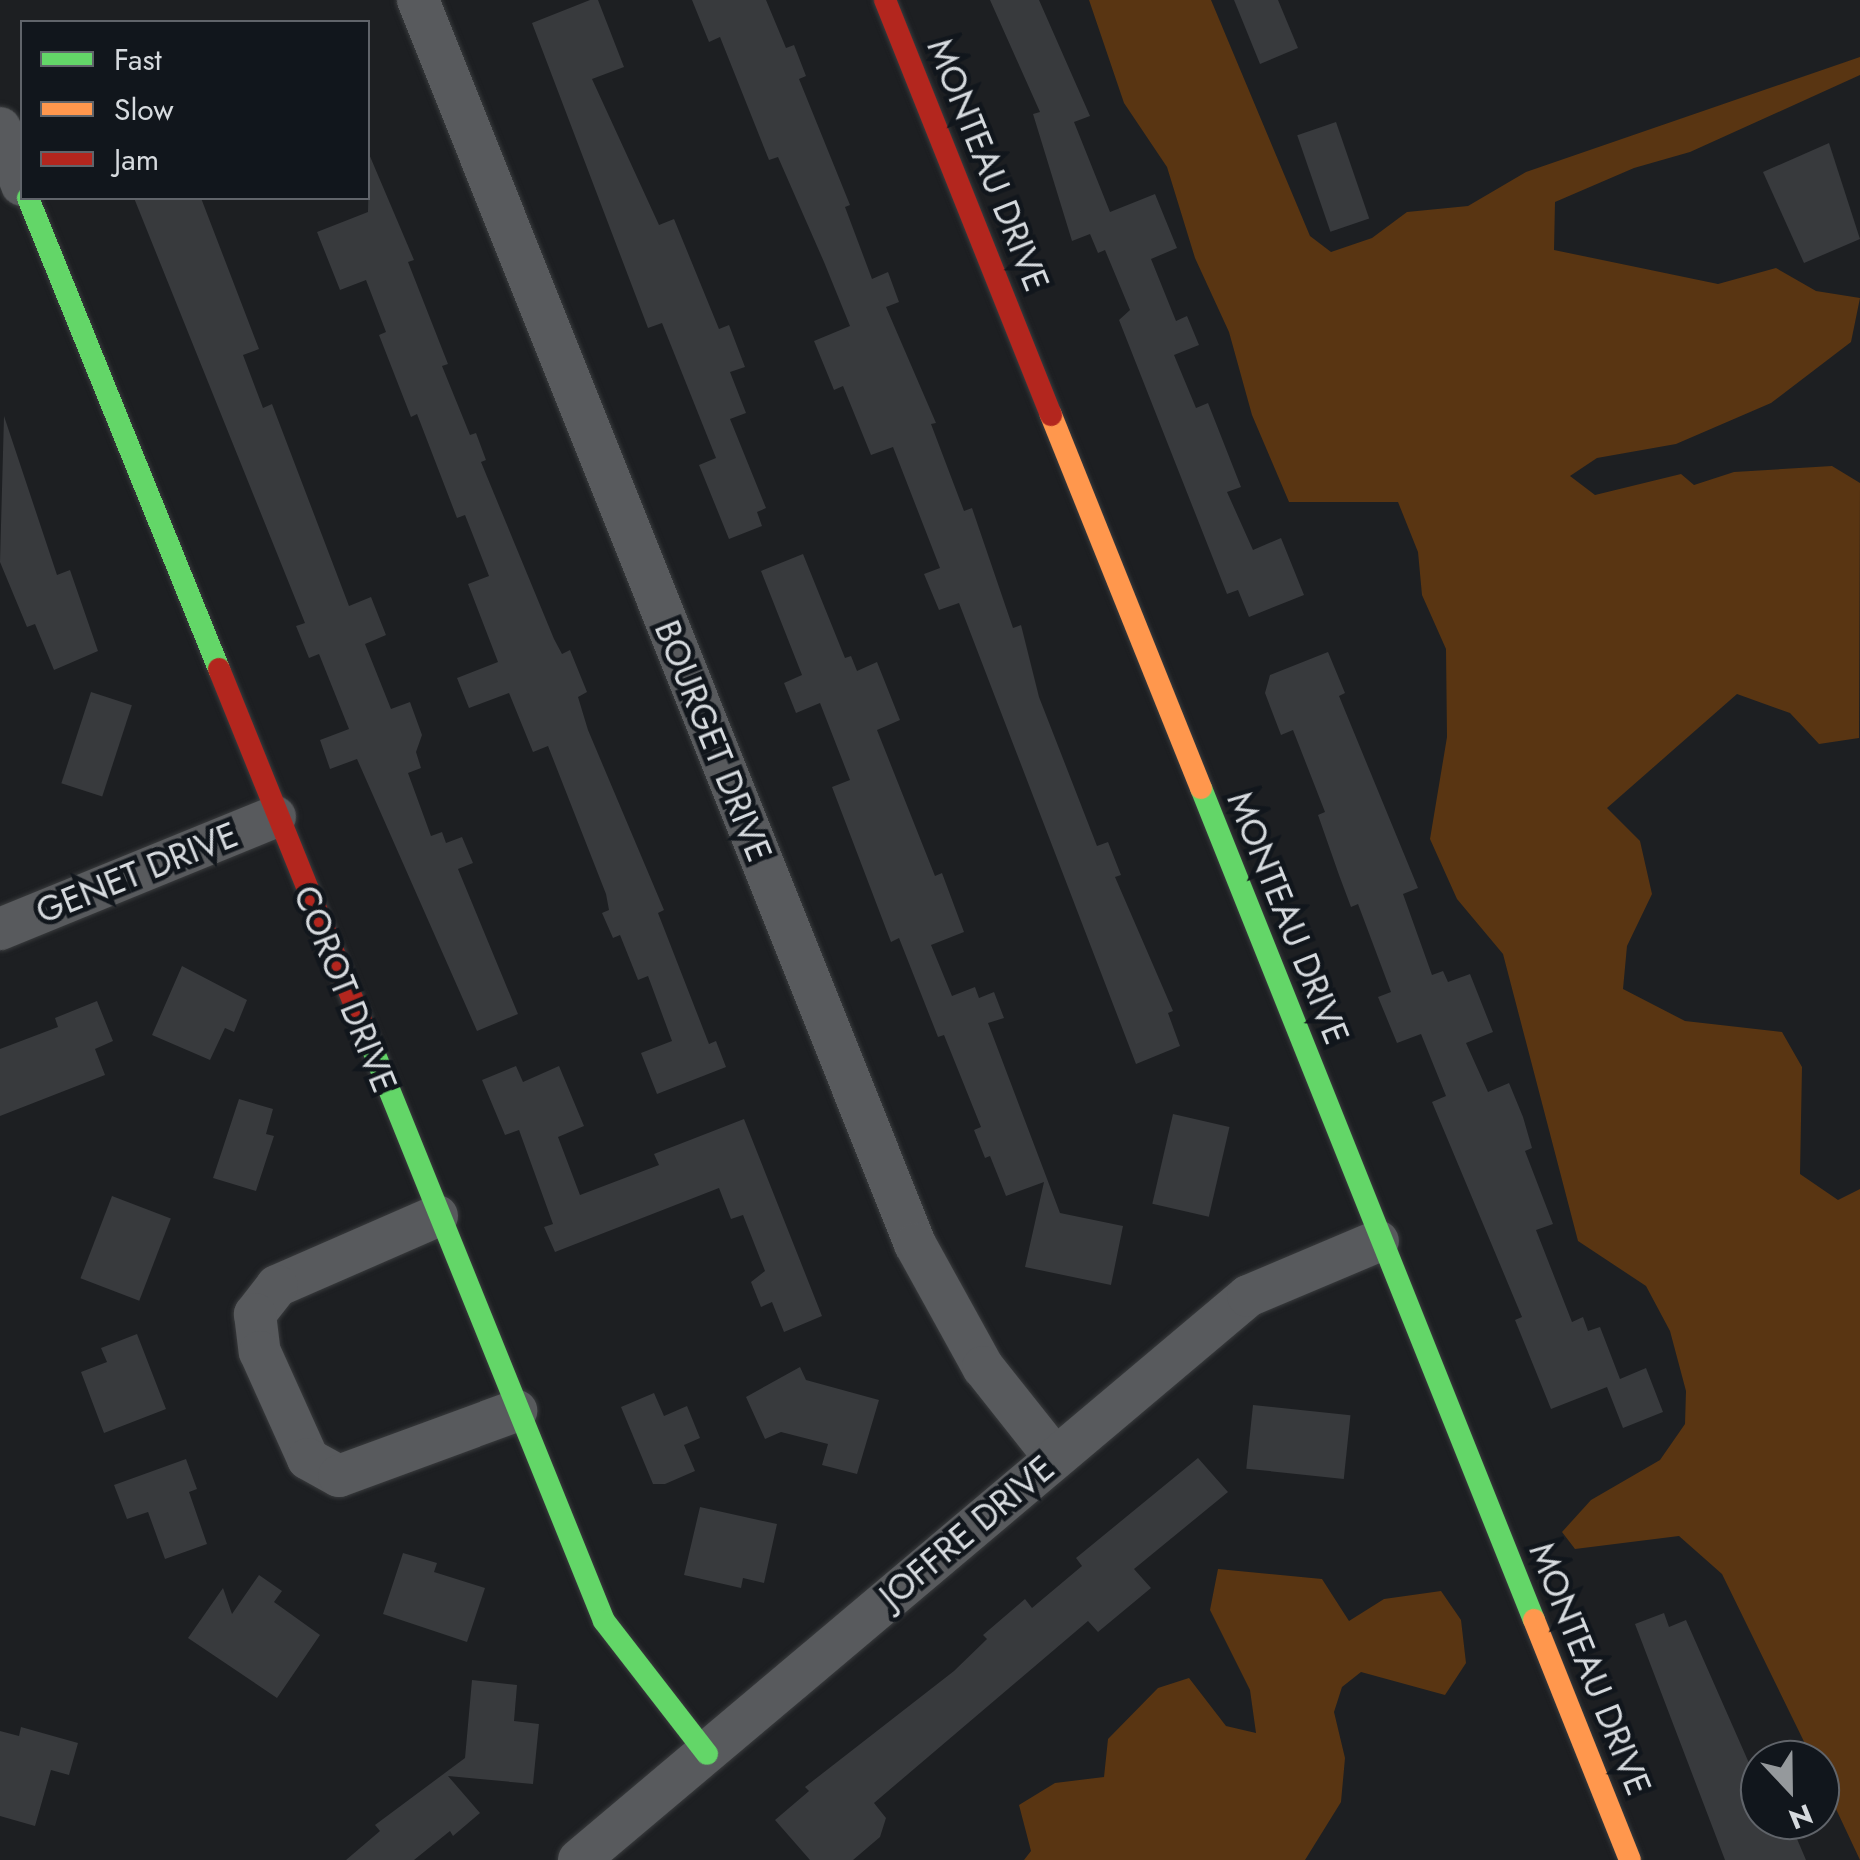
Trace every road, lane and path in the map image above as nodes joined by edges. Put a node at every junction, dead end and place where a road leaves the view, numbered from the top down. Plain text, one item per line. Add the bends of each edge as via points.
1 (418, 0) edge
2 (885, 0) edge
3 (0, 128) edge
4 (20, 180) edge
5 (29, 200) edge
6 (274, 817) junction
7 (0, 929) edge
8 (438, 1216) junction
9 (1378, 1241) junction
10 (516, 1412) junction
11 (1055, 1458) junction
12 (707, 1754) junction
13 (579, 1860) edge
14 (1630, 1860) edge

1 - 11 street, BOURGET DRIVE via 915,1244 983,1367
2 - 9 street, MONTEAU DRIVE
3 - 4 street
5 - 6 street, COROT DRIVE
6 - 7 street, GENET DRIVE
6 - 8 street, COROT DRIVE
8 - 10 street, COROT DRIVE
8 - 10 street via 277,1286 256,1314 260,1352 308,1459 340,1476
9 - 11 street, JOFFRE DRIVE via 1248,1296
9 - 14 street, MONTEAU DRIVE
10 - 12 street, COROT DRIVE via 604,1621
11 - 12 street, JOFFRE DRIVE
12 - 13 street, JOFFRE DRIVE

